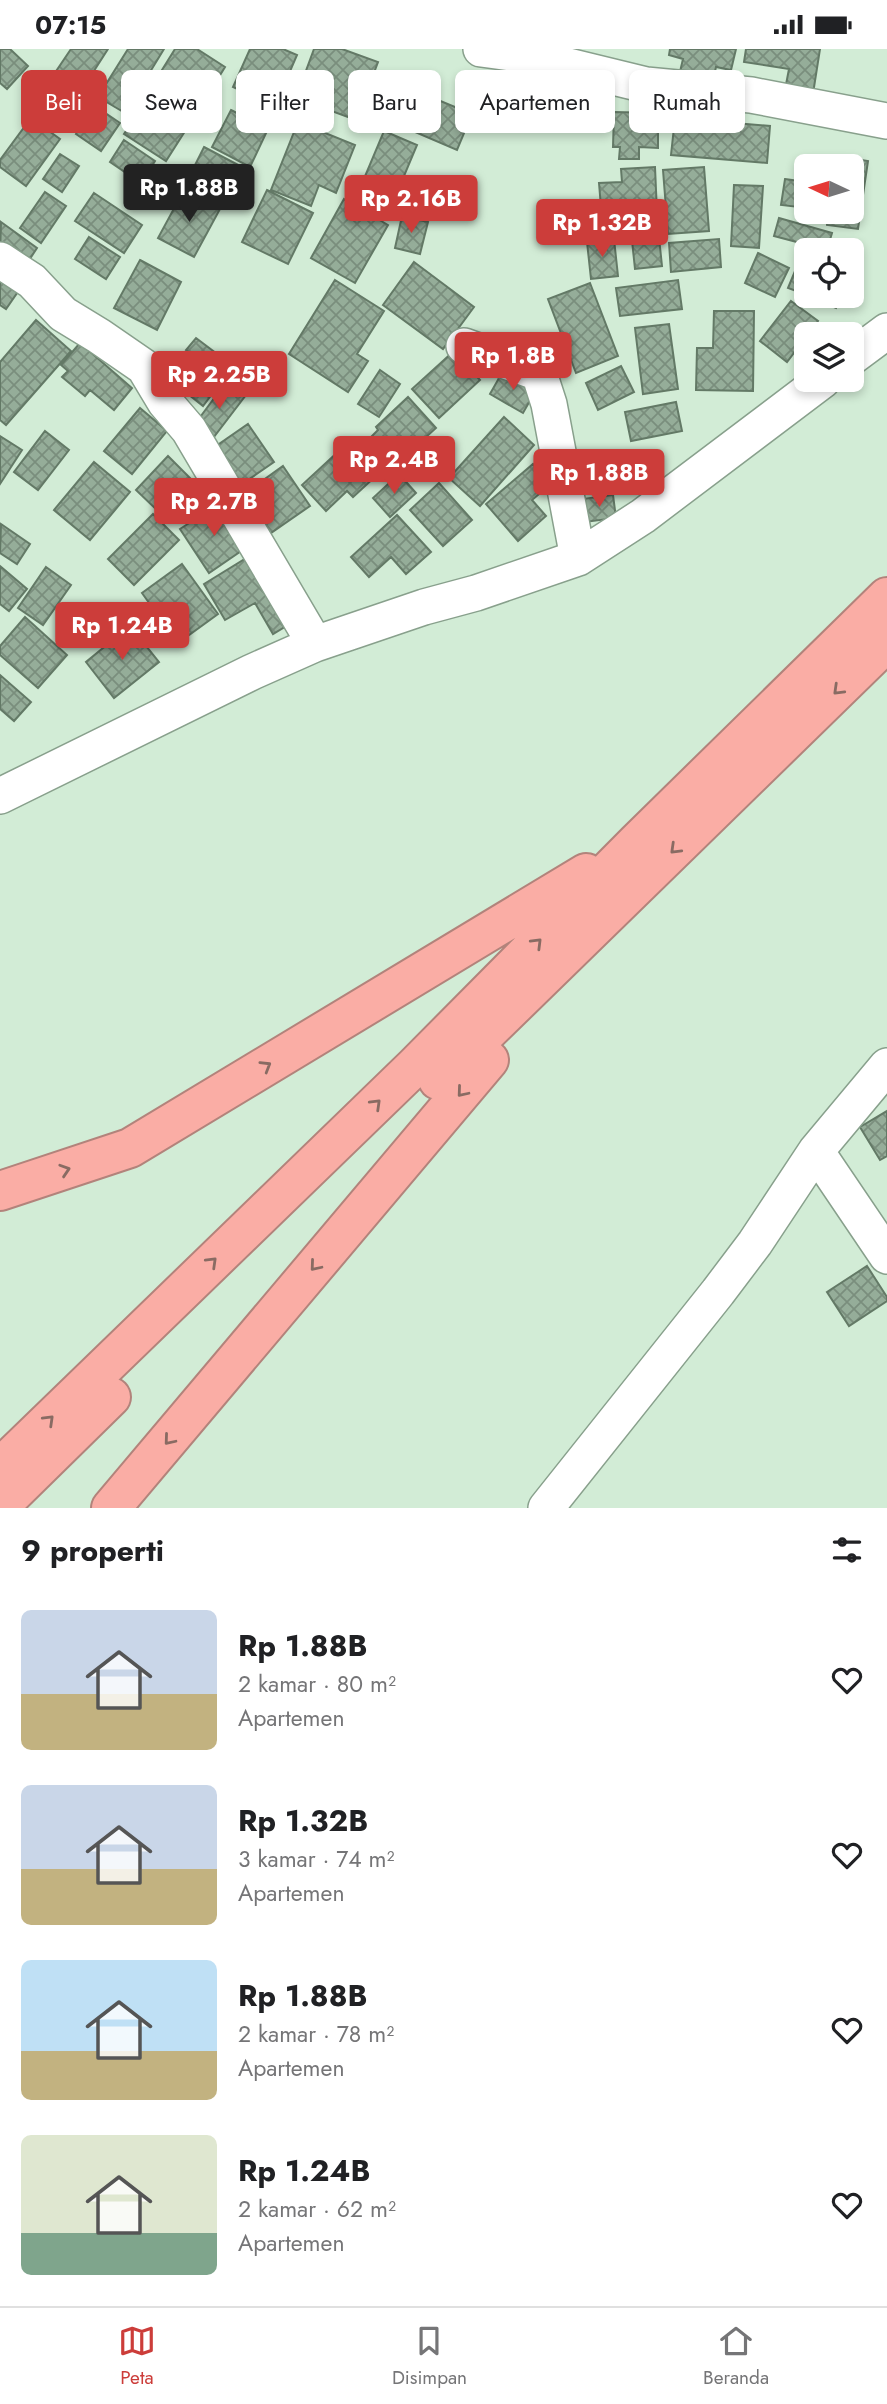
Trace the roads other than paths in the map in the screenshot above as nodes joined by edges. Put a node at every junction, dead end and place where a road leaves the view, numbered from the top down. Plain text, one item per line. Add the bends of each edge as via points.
1 (481, 49) edge
2 (887, 121) edge
3 (0, 260) edge
4 (887, 331) edge
5 (464, 346) dead end
6 (864, 348) edge
7 (807, 392) edge
8 (578, 558) junction
9 (887, 597) edge
10 (887, 642) edge
11 (315, 644) junction
12 (0, 796) edge
13 (637, 842) junction
14 (633, 890) junction
15 (887, 1066) edge
16 (816, 1151) junction
17 (0, 1191) edge
18 (887, 1256) edge
19 (0, 1468) edge
20 (0, 1506) edge
21 (111, 1508) edge
22 (546, 1508) edge

1 - 2 street via 646,85 751,95
3 - 11 street via 32,281 63,314 144,367 189,430
4 - 6 street
5 - 8 street via 539,373
7 - 8 street via 643,516
8 - 11 street
9 - 13 highway
10 -> 14 highway
11 - 12 street
17 -> 13 highway via 130,1148
19 -> 13 highway via 415,1066
14 - 20 highway
14 -> 21 highway
15 - 16 street
16 - 18 street
16 - 22 street via 718,1292

